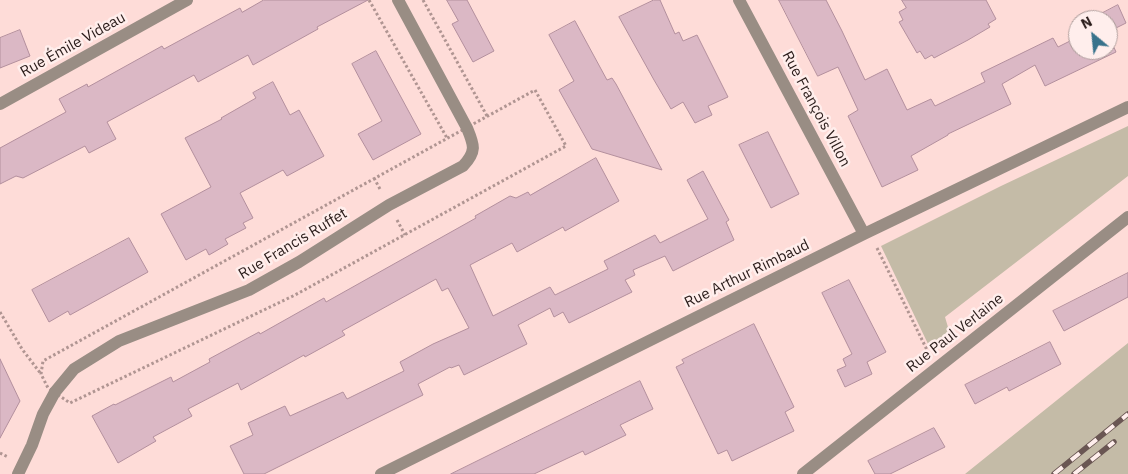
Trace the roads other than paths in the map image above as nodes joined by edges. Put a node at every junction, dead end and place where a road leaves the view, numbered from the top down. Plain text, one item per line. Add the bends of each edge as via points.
1 (187, 0) edge
2 (398, 0) edge
3 (739, 0) edge
4 (0, 104) edge
5 (1128, 107) edge
6 (1128, 217) edge
7 (864, 234) junction
8 (18, 474) edge
9 (381, 474) edge
10 (802, 474) edge

1 - 4 street, Rue Émile Videau
2 - 8 street, Rue Francis Ruffet via 472,141 470,159 249,290 119,341 74,369 55,392 43,414
3 - 7 street, Rue François Villon
5 - 7 street, Rue Arthur Rimbaud
6 - 10 street, Rue Paul Verlaine
7 - 9 street, Rue Arthur Rimbaud

